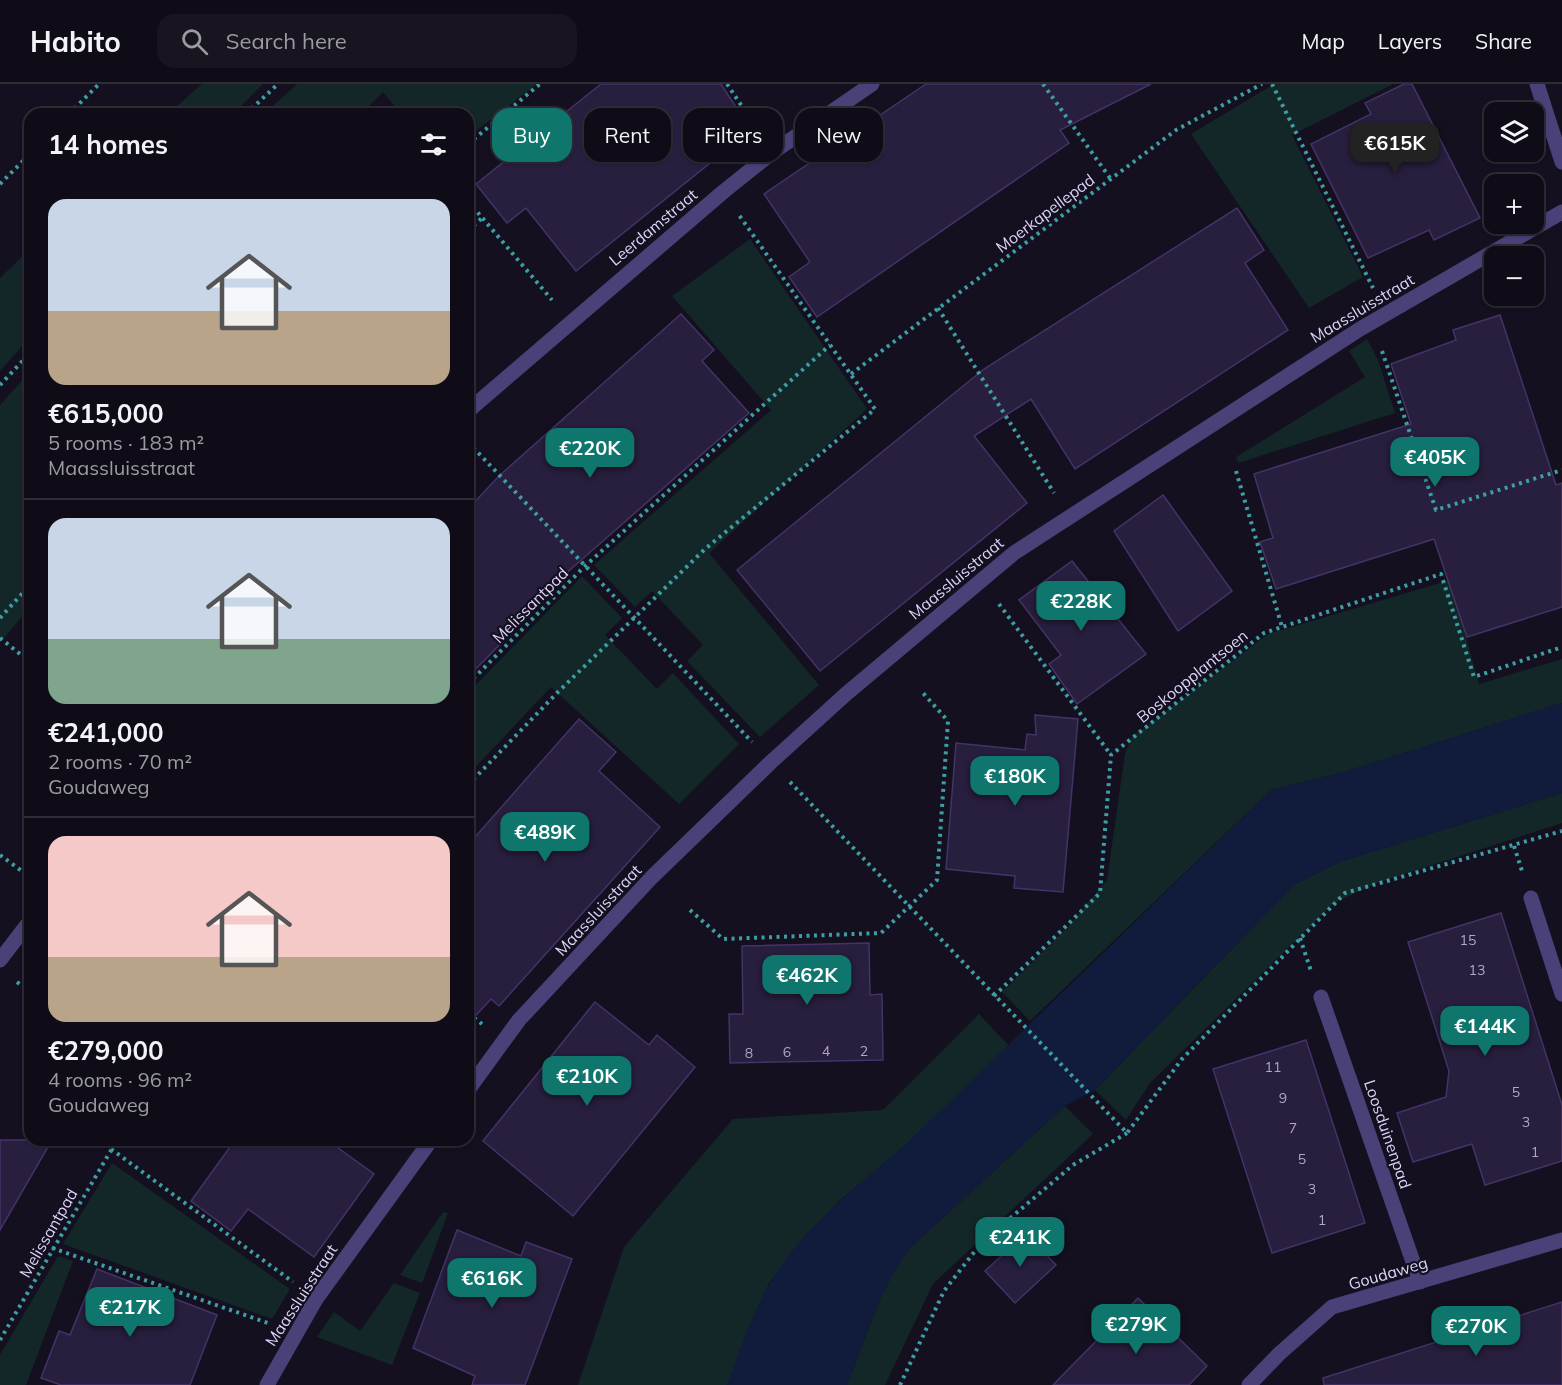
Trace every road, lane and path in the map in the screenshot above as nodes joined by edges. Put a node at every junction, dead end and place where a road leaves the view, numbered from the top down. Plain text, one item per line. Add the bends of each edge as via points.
1 (99, 84) edge
2 (278, 84) edge
3 (540, 84) edge
4 (727, 84) edge
5 (872, 84) edge
6 (1043, 84) edge
7 (1262, 84) edge
8 (1272, 84) edge
9 (1537, 84) edge
10 (75, 108) edge
11 (252, 108) edge
12 (743, 108) edge
13 (474, 139) edge
14 (783, 145) edge
15 (24, 160) edge
16 (760, 162) edge
17 (1562, 162) edge
18 (1110, 178) junction
19 (0, 184) edge
20 (723, 192) junction
21 (474, 208) edge
22 (1562, 212) edge
23 (482, 218) junction
24 (474, 225) edge
25 (938, 308) junction
26 (1386, 314) junction
27 (570, 321) junction
28 (1372, 322) junction
29 (830, 345) junction
30 (24, 359) edge
31 (851, 374) junction
32 (0, 385) edge
33 (474, 406) edge
34 (474, 448) edge
35 (1562, 470) edge
36 (1236, 471) dead end
37 (1069, 516) junction
38 (584, 567) junction
39 (981, 580) junction
40 (24, 592) edge
41 (0, 618) edge
42 (633, 618) junction
43 (1282, 627) junction
44 (0, 638) edge
45 (1562, 646) edge
46 (24, 657) edge
47 (474, 678) edge
48 (923, 693) dead end
49 (1111, 755) junction
50 (771, 762) junction
51 (474, 779) edge
52 (1562, 831) edge
53 (0, 855) edge
54 (24, 873) edge
55 (1531, 898) dead end
56 (908, 908) junction
57 (690, 910) dead end
58 (24, 929) edge
59 (0, 960) edge
60 (1562, 994) edge
61 (994, 996) junction
62 (1321, 997) dead end
63 (474, 1082) edge
64 (1127, 1133) junction
65 (113, 1146) edge
66 (427, 1146) edge
67 (111, 1149) junction
68 (1562, 1240) edge
69 (52, 1248) junction
70 (1420, 1282) junction
71 (316, 1299) junction
72 (294, 1332) junction
73 (0, 1340) edge
74 (267, 1385) edge
75 (900, 1385) edge
76 (1249, 1385) edge

1 - 10 path
2 - 11 path
3 - 13 path
4 - 12 path
5 - 14 street, Leerdamstraat
6 - 18 path
7 - 18 path, Moerkapellepad via 1176,130
8 - 26 path
9 - 17 street
15 - 19 path
16 - 20 street, Leerdamstraat
18 - 25 path, Moerkapellepad
20 - 27 street, Leerdamstraat
20 - 29 path
21 - 23 path
22 - 26 street, Maassluisstraat
23 - 24 path
23 - 27 path
25 - 31 path, Moerkapellepad
25 - 37 path
26 - 28 street, Maassluisstraat
27 - 33 street, Leerdamstraat
28 - 35 path via 1436,510
28 - 37 street, Maassluisstraat
29 - 31 path
29 - 38 path
30 - 32 path
31 - 42 path via 875,409 705,549
34 - 38 path
36 - 43 path
37 - 39 street, Maassluisstraat
38 - 42 path
38 - 47 path, Melissantpad
39 - 49 path
39 - 50 street, Maassluisstraat
40 - 41 path
42 - 50 path
42 - 51 path
43 - 45 path, Boskoopplantsoen via 1441,574 1474,677
43 - 49 path, Boskoopplantsoen via 1264,633
44 - 46 path
48 - 56 path via 948,721 937,880
49 - 61 path via 1100,893
50 - 56 path
50 - 63 street, Maassluisstraat via 652,877 519,1020
52 - 64 path via 1345,893 1182,1059
53 - 54 path
55 - 60 street
56 - 57 path via 881,933 723,939
56 - 61 path
58 - 59 street
61 - 64 path
62 - 70 street, Loosduinenpad
64 - 75 path via 1072,1164 982,1242 944,1291
65 - 67 path, Melissantpad
66 - 71 street, Maassluisstraat
67 - 69 path, Melissantpad
67 - 71 path
68 - 70 street, Goudaweg
69 - 72 path
69 - 73 path, Melissantpad
70 - 76 street, Goudaweg via 1332,1307
71 - 72 street, Maassluisstraat
72 - 74 street, Maassluisstraat

